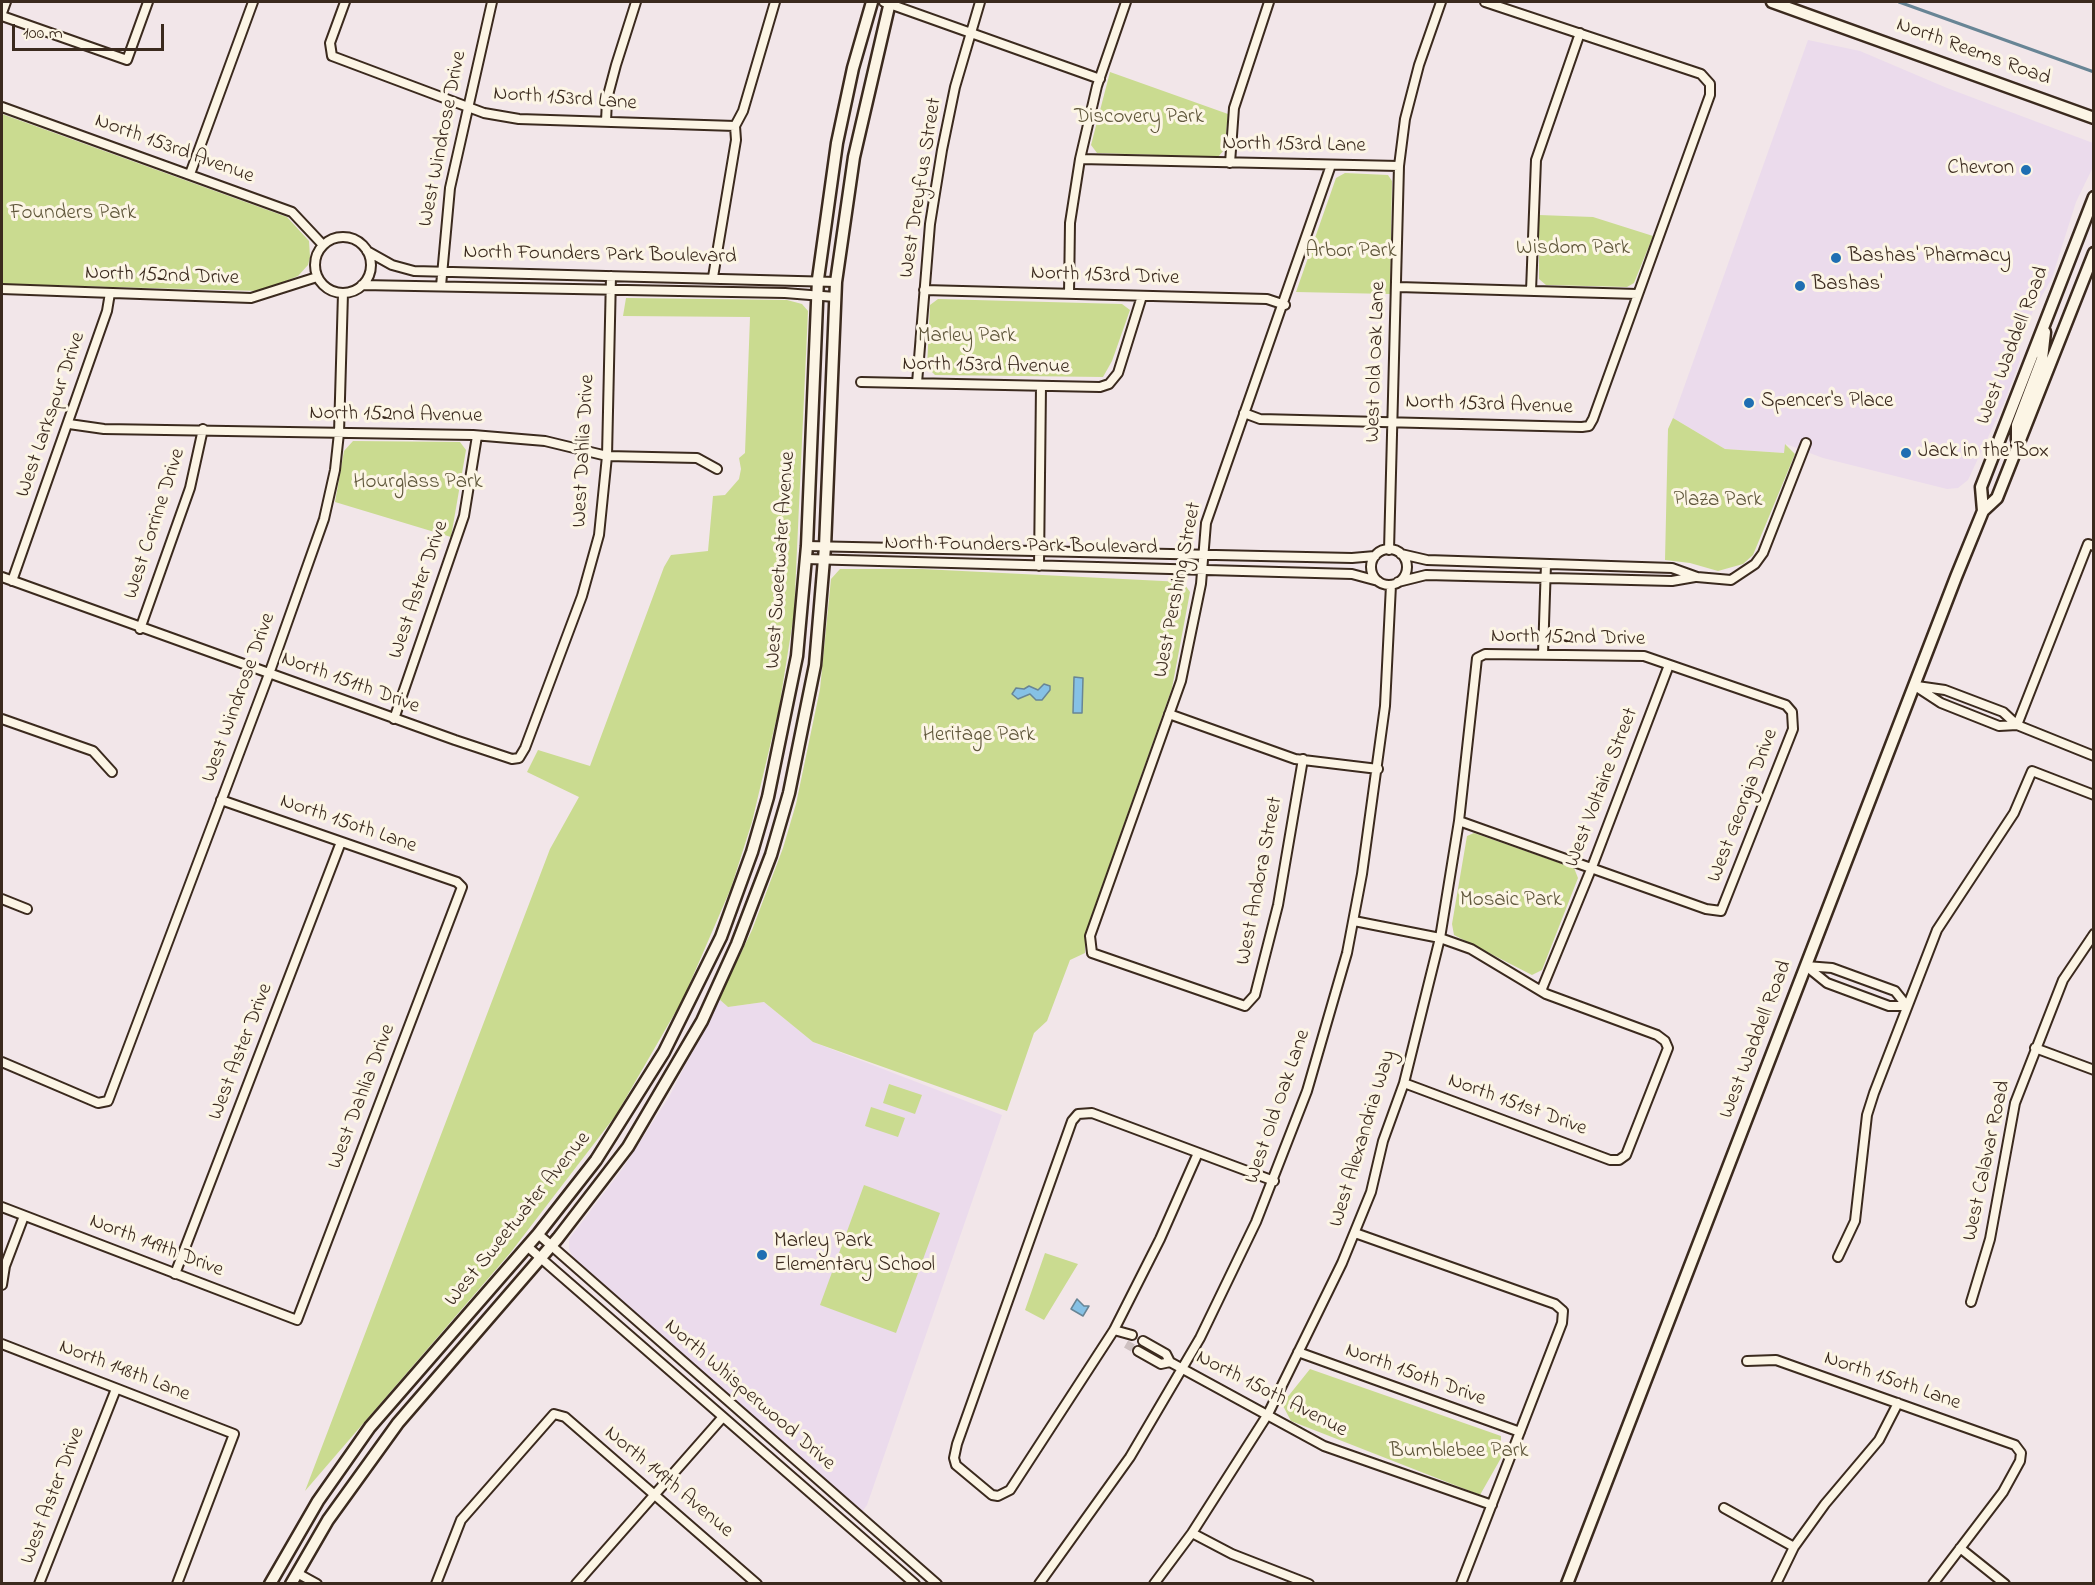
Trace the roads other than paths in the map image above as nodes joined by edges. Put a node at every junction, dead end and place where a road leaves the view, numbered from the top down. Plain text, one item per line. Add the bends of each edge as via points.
1 (6, 2) edge
2 (148, 2) edge
3 (253, 2) edge
4 (345, 2) edge
5 (492, 2) edge
6 (636, 2) edge
7 (776, 2) edge
8 (872, 2) edge
9 (888, 2) edge
10 (980, 2) edge
11 (1126, 2) edge
12 (1269, 2) edge
13 (1441, 2) edge
14 (1485, 2) edge
15 (1772, 2) edge
16 (2, 15) edge
17 (970, 32) junction
18 (1580, 33) junction
19 (1100, 79) junction
20 (2, 107) edge
21 (466, 108) junction
22 (2094, 118) edge
23 (606, 122) junction
24 (735, 126) junction
25 (1080, 159) junction
26 (1230, 163) junction
27 (1331, 165) junction
28 (1399, 166) junction
29 (190, 174) junction
30 (2094, 197) edge
31 (323, 245) junction
32 (367, 251) junction
33 (2094, 253) edge
34 (442, 271) junction
35 (611, 276) junction
36 (317, 277) junction
37 (713, 277) junction
38 (818, 279) junction
39 (836, 282) junction
40 (362, 285) junction
41 (441, 286) junction
42 (1398, 286) junction
43 (2, 289) edge
44 (610, 290) junction
45 (924, 290) junction
46 (1531, 291) junction
47 (110, 293) junction
48 (343, 293) junction
49 (1069, 294) junction
50 (1637, 294) junction
51 (817, 295) junction
52 (1142, 296) junction
53 (835, 297) junction
54 (1284, 304) junction
55 (2048, 314) junction
56 (861, 382) dead end
57 (917, 383) junction
58 (1041, 386) junction
59 (1244, 414) junction
60 (1393, 421) junction
61 (69, 424) junction
62 (203, 429) junction
63 (339, 433) junction
64 (477, 436) junction
65 (1806, 443) dead end
66 (2018, 445) junction
67 (607, 456) junction
68 (717, 469) dead end
69 (1983, 511) junction
70 (2091, 545) edge
71 (807, 546) junction
72 (825, 547) junction
73 (1389, 550) junction
74 (1039, 551) junction
75 (1401, 554) junction
76 (1201, 555) junction
77 (1376, 556) junction
78 (806, 559) junction
79 (824, 560) junction
80 (1546, 564) junction
81 (1039, 566) junction
82 (1201, 569) junction
83 (2, 577) edge
84 (1546, 577) junction
85 (1697, 577) junction
86 (12, 581) junction
87 (1378, 581) junction
88 (1395, 584) junction
89 (140, 629) junction
90 (1543, 654) junction
91 (1477, 658) joint
92 (1669, 665) junction
93 (269, 674) junction
94 (1915, 686) junction
95 (1792, 712) joint
96 (1169, 714) junction
97 (2, 719) edge
98 (394, 719) junction
99 (2016, 725) junction
100 (2094, 756) edge
101 (519, 758) joint
102 (1303, 759) junction
103 (1378, 768) junction
104 (112, 772) dead end
105 (2094, 795) edge
106 (221, 800) junction
107 (1459, 821) junction
108 (341, 842) junction
109 (1592, 867) junction
110 (462, 887) joint
111 (2, 899) edge
112 (27, 909) dead end
113 (1354, 921) junction
114 (2094, 934) edge
115 (1440, 938) junction
116 (1806, 966) junction
117 (1541, 991) junction
118 (1245, 1006) joint
119 (1907, 1006) junction
120 (2035, 1048) junction
121 (2, 1064) edge
122 (2094, 1070) edge
123 (1404, 1083) junction
124 (1198, 1153) junction
125 (1274, 1180) junction
126 (2, 1207) edge
127 (24, 1216) junction
128 (1355, 1233) junction
129 (538, 1234) junction
130 (528, 1246) junction
131 (551, 1246) junction
132 (1838, 1257) dead end
133 (541, 1258) junction
134 (176, 1274) junction
135 (2, 1285) edge
136 (1971, 1302) dead end
137 (297, 1320) joint
138 (1117, 1332) junction
139 (1132, 1335) tunnel mouth
140 (2, 1344) edge
141 (1126, 1344) tunnel mouth
142 (1298, 1353) junction
143 (1747, 1361) dead end
144 (1170, 1362) junction
145 (1183, 1370) junction
146 (116, 1389) junction
147 (1898, 1403) junction
148 (1267, 1416) junction
149 (722, 1418) junction
150 (1520, 1432) junction
151 (654, 1493) junction
152 (1492, 1505) junction
153 (1724, 1508) dead end
154 (1192, 1533) junction
155 (1794, 1547) junction
156 (1960, 1548) junction
157 (297, 1573) junction
158 (748, 1580) edge
159 (438, 1583) edge
160 (39, 1584) edge
161 (177, 1584) edge
162 (270, 1584) edge
163 (291, 1584) edge
164 (317, 1584) edge
165 (576, 1584) edge
166 (757, 1584) edge
167 (915, 1584) edge
168 (937, 1584) edge
169 (1039, 1584) edge
170 (1154, 1584) edge
171 (1309, 1584) edge
172 (1461, 1584) edge
173 (1567, 1584) edge
174 (1776, 1584) edge
175 (1933, 1584) edge
176 (2005, 1584) edge

1 - 16 street
2 - 16 street via 127,60
3 - 29 street
4 - 21 street, North 153rd Lane via 330,43 332,56
5 - 21 street, West Windrose Drive
6 - 23 street via 615,65
7 - 24 street
8 - 38 street, West Sweetwater Avenue via 837,143
9 - 17 street
9 - 39 street, West Sweetwater Avenue via 856,146
10 - 17 street, West Dreyfus Street
11 - 19 street
12 - 26 street via 1234,108
13 - 28 street, West Old Oak Lane via 1419,64 1405,119
14 - 18 street
15 - 22 street, North Reems Road
17 - 19 street
17 - 45 street, West Dreyfus Street via 942,150
18 - 46 street via 1536,160
18 - 50 street via 1701,74 1710,84 1710,95
19 - 25 street
20 - 29 street, North 153rd Avenue
21 - 23 street, North 153rd Lane via 519,119
21 - 34 street, West Windrose Drive via 450,188
23 - 24 street, North 153rd Lane
24 - 37 street via 736,140
25 - 26 street, North 153rd Lane
25 - 49 street via 1070,223
26 - 27 street, North 153rd Lane
27 - 28 street, North 153rd Lane
27 - 54 street, West Pershing Street
28 - 42 street, West Old Oak Lane
29 - 31 street, North 153rd Avenue via 292,212
30 - 55 street, West Waddell Road
31 - 32 street via 343,237 356,241
31 - 36 street via 315,263
32 - 34 street, North Founders Park Boulevard via 404,270
32 - 40 street via 370,265
33 - 66 street, West Waddell Road
34 - 35 street, North Founders Park Boulevard
34 - 41 street, West Windrose Drive
35 - 37 street, North Founders Park Boulevard
35 - 44 street, West Dahlia Drive
36 - 47 street, North 152nd Drive via 251,298
36 - 48 street via 327,288
37 - 38 street, North Founders Park Boulevard
38 - 39 street, North Founders Park Boulevard
38 - 51 street, West Sweetwater Avenue
39 - 53 street, West Sweetwater Avenue
40 - 41 street, North Founders Park Boulevard
40 - 48 street
41 - 44 street, North Founders Park Boulevard
42 - 46 street
42 - 60 street, West Old Oak Lane
43 - 47 street, North 152nd Drive
44 - 51 street, North Founders Park Boulevard
44 - 67 street, West Dahlia Drive
45 - 49 street, North 153rd Drive
45 - 57 street, West Dreyfus Street
46 - 50 street
47 - 61 street, West Larkspur Drive via 108,312
48 - 63 street, West Windrose Drive
49 - 52 street, North 153rd Drive
50 - 60 street, North 153rd Avenue via 1589,426
51 - 53 street, North Founders Park Boulevard
51 - 71 street, West Sweetwater Avenue
52 - 54 street, North 153rd Drive via 1267,299
52 - 58 street, North 153rd Avenue via 1118,373 1109,384
53 - 72 street, West Sweetwater Avenue
54 - 59 street, West Pershing Street
55 - 66 street via 2042,359 2017,425
55 - 69 street, West Waddell Road via 1981,487
56 - 57 street, North 153rd Avenue
57 - 58 street, North 153rd Avenue
58 - 74 street
59 - 60 street, North 153rd Avenue via 1260,418
59 - 76 street, West Pershing Street via 1206,523
60 - 73 street, West Old Oak Lane
61 - 62 street, North 152nd Avenue via 104,429
61 - 86 street, West Larkspur Drive
62 - 63 street, North 152nd Avenue
62 - 89 street, West Corrine Drive via 190,488
63 - 64 street, North 152nd Avenue
63 - 93 street, West Windrose Drive via 324,519
64 - 67 street, North 152nd Avenue via 545,441
64 - 98 street, West Aster Drive via 464,516
65 - 85 street via 1763,553 1755,564 1731,579
66 - 69 street, West Waddell Road via 1997,498
67 - 68 street, North 152nd Avenue via 697,458
67 - 101 street, West Dahlia Drive via 599,535 582,596
69 - 94 street, West Waddell Road
70 - 99 street
71 - 72 street, North Founders Park Boulevard
71 - 78 street, West Sweetwater Avenue
72 - 74 street, North Founders Park Boulevard
72 - 79 street, West Sweetwater Avenue
73 - 75 street
73 - 77 street
74 - 76 street, North Founders Park Boulevard
74 - 81 street
75 - 80 street via 1427,560
75 - 88 street via 1407,569
76 - 77 street, North Founders Park Boulevard
76 - 82 street, West Pershing Street
77 - 87 street via 1372,566
78 - 79 street, North Founders Park Boulevard
78 - 129 street, West Sweetwater Avenue via 797,656 778,756 752,852 721,937 647,1081 596,1160
79 - 81 street, North Founders Park Boulevard
79 - 131 street, West Sweetwater Avenue via 815,665 796,763 771,855 738,945 702,1021 645,1120 593,1195
80 - 84 street
80 - 85 street via 1672,568
81 - 82 street, North Founders Park Boulevard
82 - 87 street, North Founders Park Boulevard via 1352,574
82 - 96 street, West Pershing Street via 1186,660
83 - 86 street, North 151th Drive
84 - 85 street via 1672,581
84 - 88 street via 1426,575
84 - 90 street
86 - 89 street, North 151th Drive
87 - 88 street
88 - 103 street, West Old Oak Lane
89 - 93 street, North 151th Drive
90 - 91 street, North 152nd Drive via 1485,654
90 - 92 street, North 152nd Drive via 1644,656
91 - 107 street, West Alexandria Way
92 - 95 street, North 152nd Drive via 1786,705
92 - 109 street, West Voltaire Street
93 - 98 street, North 151th Drive
93 - 106 street, West Windrose Drive
94 - 99 street via 1941,703 1999,726
94 - 99 street via 1945,690 2003,712
94 - 116 street, West Waddell Road
95 - 109 street, West Georgia Drive via 1793,729 1721,911
96 - 102 street
96 - 118 street, West Pershing Street via 1090,936 1092,953
97 - 104 street via 93,751
98 - 101 street, North 151th Drive via 512,759
99 - 100 street
102 - 103 street
102 - 118 street, West Andora Street via 1278,904 1255,995
103 - 113 street, West Old Oak Lane
105 - 119 street via 2032,771 2014,813 1937,930
106 - 108 street, North 150th Lane
106 - 121 street, West Windrose Drive via 108,1101 98,1103
107 - 109 street
107 - 115 street, West Alexandria Way
108 - 110 street, North 150th Lane
108 - 134 street, West Aster Drive
109 - 117 street, West Voltaire Street
110 - 137 street, West Dahlia Drive
111 - 112 street
113 - 115 street
113 - 125 street, West Old Oak Lane via 1307,1091
114 - 120 street, West Calavar Road via 2063,980
115 - 117 street via 1471,949
115 - 123 street, West Alexandria Way
116 - 119 street via 1827,983 1889,1006
116 - 119 street via 1832,968 1895,990
116 - 173 street, West Waddell Road
117 - 123 street, North 151st Drive via 1665,1041 1668,1048 1626,1155 1619,1160 1610,1160
119 - 132 street via 1867,1115 1855,1221
120 - 122 street
120 - 136 street, West Calavar Road via 2015,1103 1990,1239
123 - 128 street, West Alexandria Way
124 - 125 street
124 - 138 street
124 - 138 street via 1085,1111 1072,1121 964,1423 954,1458 956,1465 992,1495 1010,1490
125 - 145 street, West Old Oak Lane via 1238,1263
126 - 127 street, North 149th Drive
127 - 134 street, North 149th Drive
127 - 135 street
128 - 142 street, West Alexandria Way
128 - 150 street via 1555,1304 1563,1311 1562,1323
129 - 130 street, West Sweetwater Avenue
129 - 131 street, North Whisperwood Drive
130 - 133 street, North Whisperwood Drive
130 - 162 street, West Sweetwater Avenue via 370,1427 312,1510
131 - 133 street, West Sweetwater Avenue
131 - 168 street, North Whisperwood Drive
133 - 149 street, North Whisperwood Drive
133 - 157 street, West Sweetwater Avenue via 398,1423 328,1520
134 - 137 street, North 149th Drive
138 - 139 street
138 - 141 street
140 - 146 street, North 148th Lane
142 - 148 street, West Alexandria Way
142 - 150 street, North 150th Drive
143 - 147 street, North 150th Lane via 1776,1360
144 - 144 street via 1166,1354 1147,1343 1141,1353 1161,1364
144 - 145 street, North 150th Avenue
145 - 148 street, North 150th Avenue
145 - 169 street, West Old Oak Lane via 1119,1474
146 - 160 street, West Aster Drive
146 - 161 street, North 148th Lane via 234,1434
147 - 155 street via 1879,1440
147 - 156 street, North 150th Lane via 2015,1445 2021,1453 2003,1492
148 - 152 street, North 150th Avenue via 1324,1446
148 - 154 street, West Alexandria Way
149 - 151 street
149 - 167 street, North Whisperwood Drive
150 - 152 street
151 - 158 street, North 149th Avenue
151 - 159 street, North 149th Avenue via 565,1417 554,1414 461,1520
151 - 165 street
152 - 172 street
153 - 155 street
154 - 170 street, West Alexandria Way
154 - 171 street via 1232,1554
155 - 174 street
156 - 175 street
156 - 176 street
157 - 163 street, West Sweetwater Avenue
157 - 164 street
158 - 166 street, North 149th Avenue

